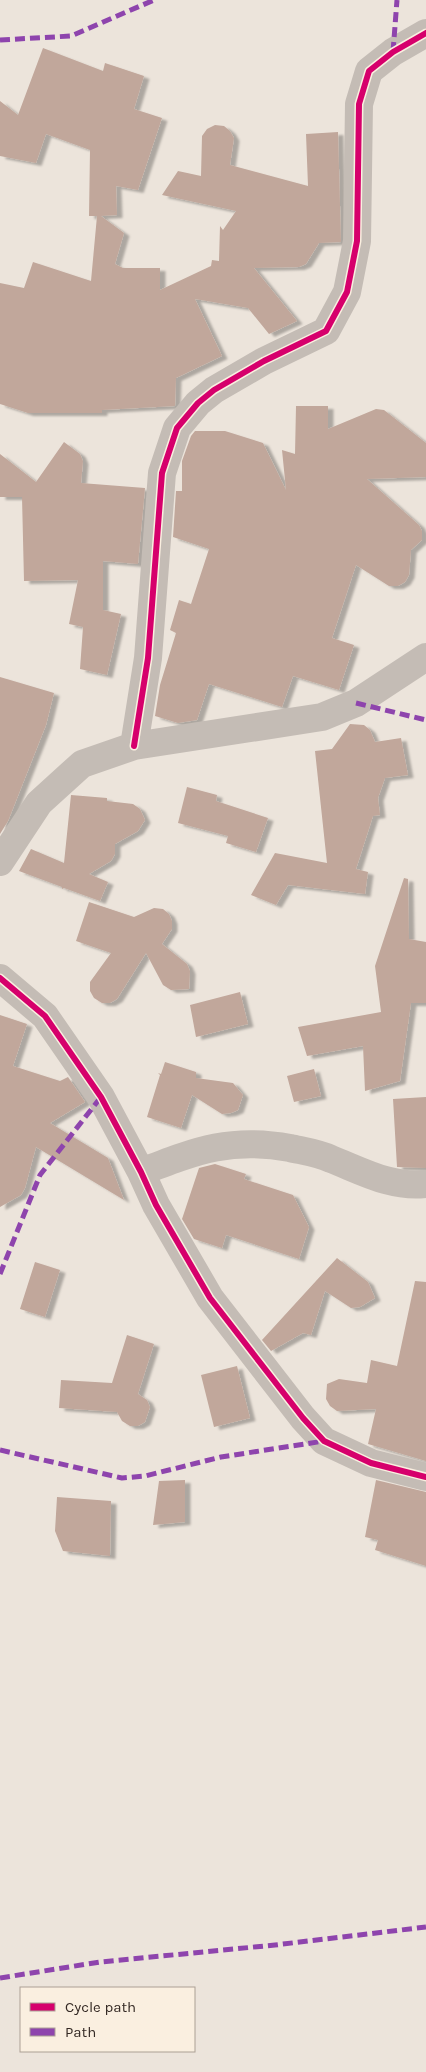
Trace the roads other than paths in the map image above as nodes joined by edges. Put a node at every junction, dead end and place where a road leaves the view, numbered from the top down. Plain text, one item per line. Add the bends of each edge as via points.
1 (426, 33) edge
2 (426, 657) edge
3 (134, 746) junction
4 (0, 862) edge
5 (0, 978) edge
6 (141, 1172) junction
7 (426, 1184) edge
8 (426, 1478) edge

1 - 3 street via 369,71 359,104 357,241 347,292 326,331 264,360 214,390 177,428 162,473 148,658
2 - 3 street via 356,703 322,717
3 - 4 street via 82,764 39,803
5 - 6 street via 45,1016 101,1097
6 - 7 street via 198,1151 233,1144 264,1143 329,1158 372,1177
6 - 8 street via 156,1205 210,1298 324,1442 371,1463

